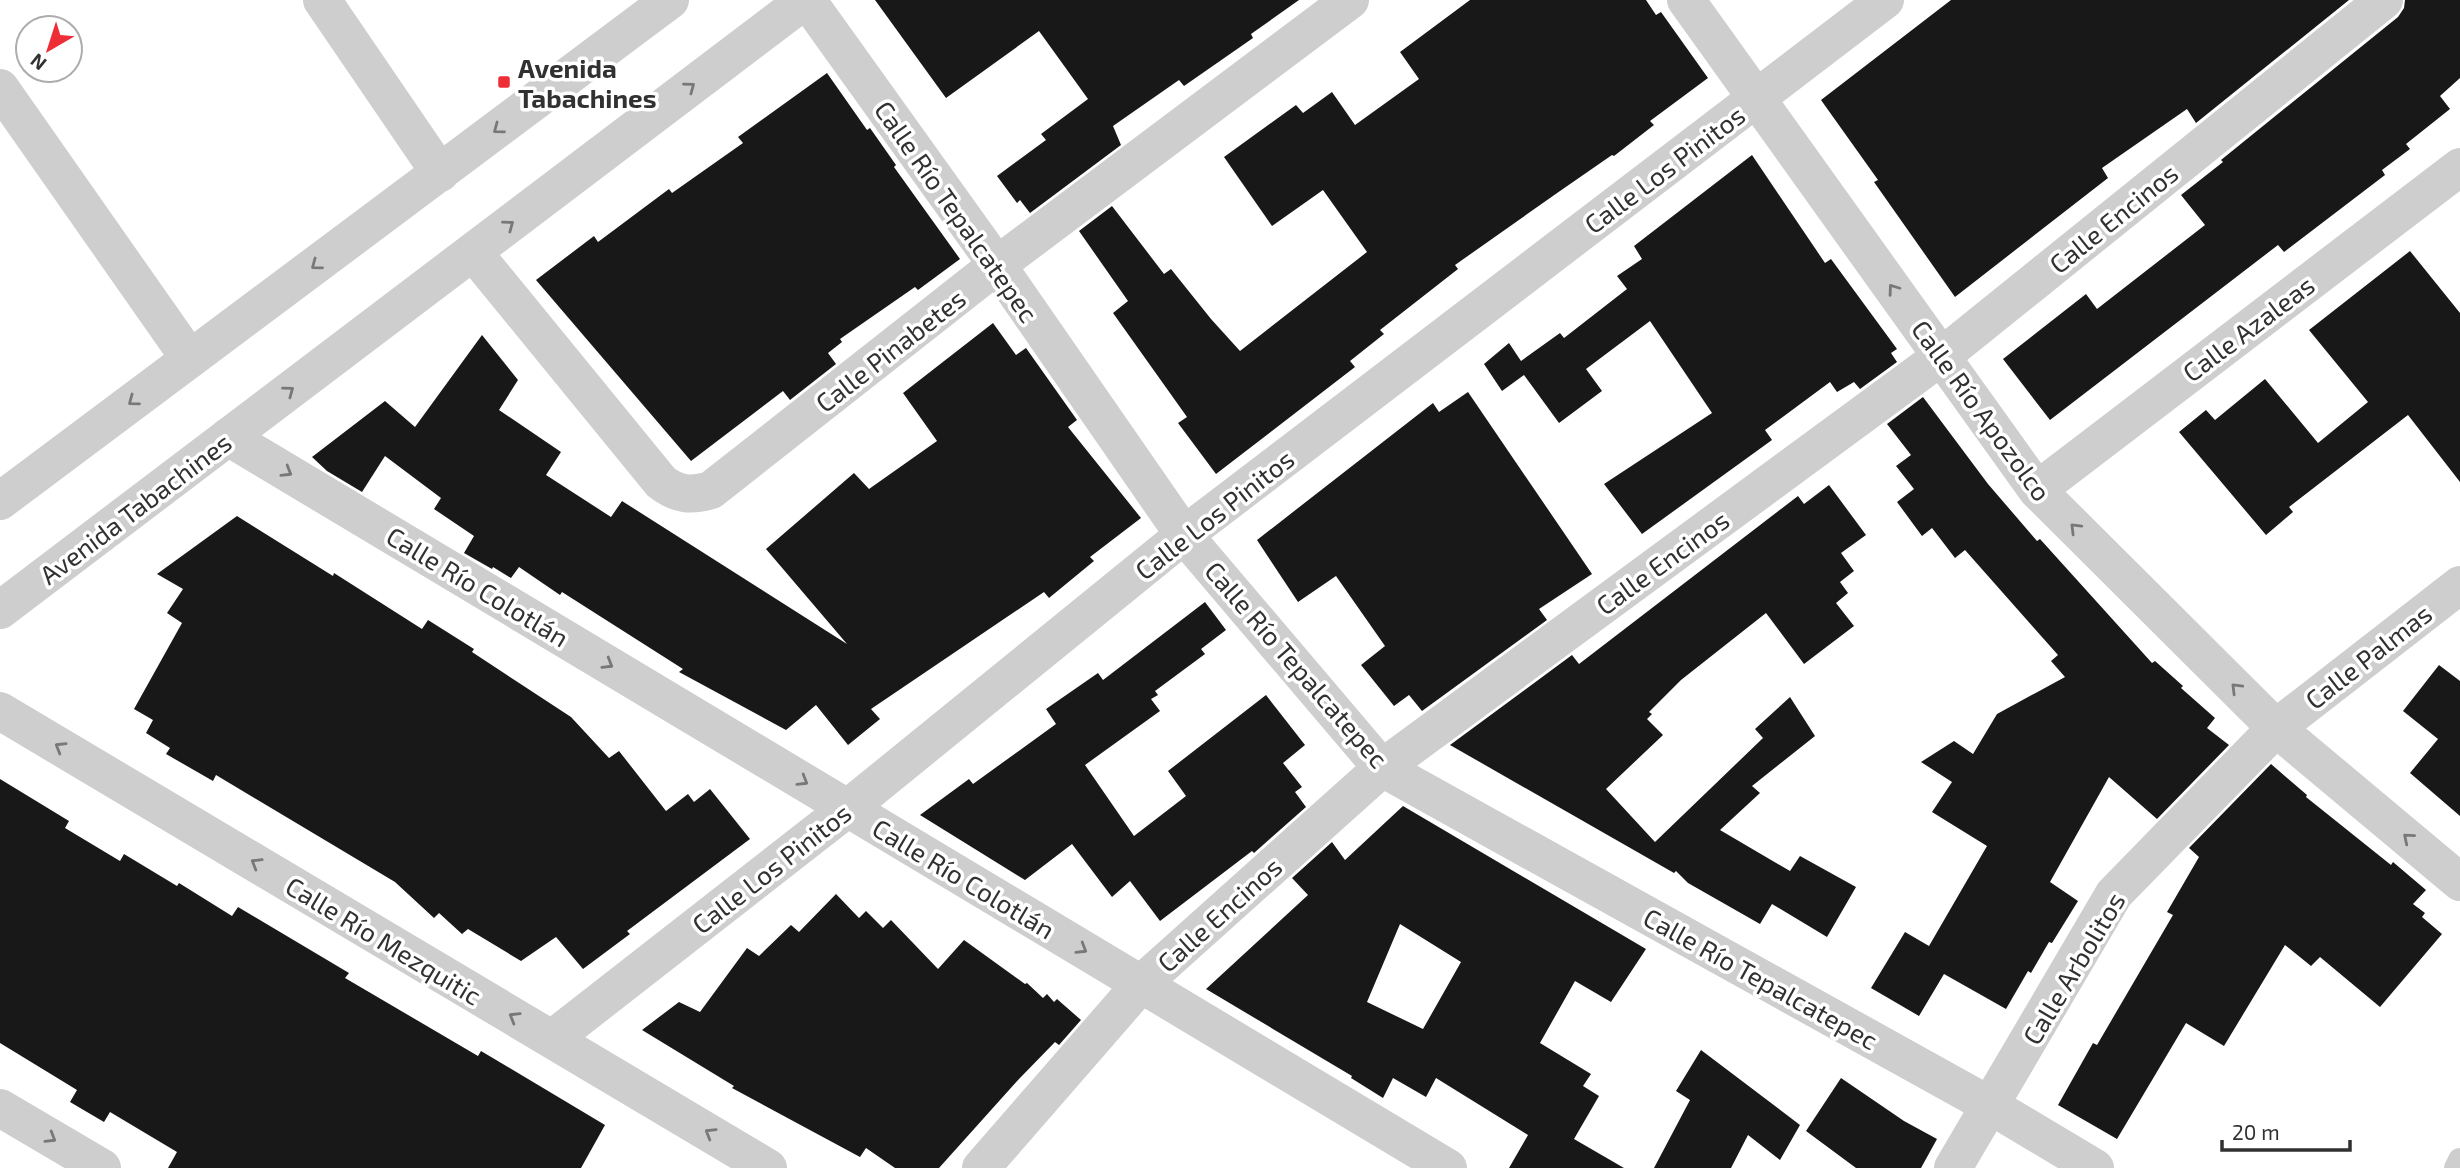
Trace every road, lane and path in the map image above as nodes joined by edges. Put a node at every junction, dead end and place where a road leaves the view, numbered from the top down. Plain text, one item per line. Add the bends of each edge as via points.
1 (322, 0) edge
2 (670, 0) edge
3 (806, 0) edge
4 (1350, 0) edge
5 (1686, 0) edge
6 (1885, 0) edge
7 (2384, 0) edge
8 (0, 88) edge
9 (1757, 98) junction
10 (2460, 167) edge
11 (440, 173) junction
12 (473, 253) junction
13 (997, 265) junction
14 (1942, 356) junction
15 (190, 359) junction
16 (228, 437) junction
17 (2037, 490) junction
18 (0, 501) edge
19 (1184, 535) junction
20 (2460, 585) edge
21 (0, 610) edge
22 (0, 711) edge
23 (2276, 728) junction
24 (1382, 768) junction
25 (848, 808) junction
26 (2460, 881) edge
27 (1141, 984) junction
28 (552, 1039) junction
29 (1991, 1106) junction
30 (0, 1108) edge
31 (2460, 1160) edge
32 (102, 1168) edge
33 (768, 1168) edge
34 (981, 1168) edge
35 (1448, 1168) edge
36 (1954, 1168) edge
37 (2095, 1168) edge
38 (2456, 1168) edge

1 - 11 street
2 -> 11 street
12 -> 3 street, Avenida Tabachines
3 - 13 street, Calle Río Tepalcatepec
4 - 13 street, Calle Pinabetes
5 - 9 street, Calle Río Apozolco
6 - 9 street, Calle Los Pinitos
7 - 14 street, Calle Encinos
8 - 15 street
14 -> 9 street, Calle Río Apozolco
9 - 19 street, Calle Los Pinitos
10 - 17 street, Calle Azaleas
11 -> 15 street
12 - 13 street, Calle Pinabetes via 661,482 682,494 711,490
16 -> 12 street, Avenida Tabachines
13 - 19 street, Calle Río Tepalcatepec
14 - 17 street, Calle Río Apozolco
14 - 24 street, Calle Encinos
15 -> 18 street
16 - 21 street, Avenida Tabachines
16 -> 25 street, Calle Río Colotlán
23 -> 17 street, Calle Río Apozolco
19 - 24 street, Calle Río Tepalcatepec
19 - 25 street, Calle Los Pinitos
20 - 23 street, Calle Palmas
28 -> 22 street, Calle Río Mezquitic
26 -> 23 street, Calle Río Apozolco
23 - 29 street, Calle Arbolitos via 2114,894
24 - 27 street, Calle Encinos
24 - 29 street, Calle Río Tepalcatepec
25 -> 27 street, Calle Río Colotlán
25 - 28 street, Calle Los Pinitos
27 - 34 street, Calle Encinos
27 - 35 street, Calle Río Colotlán
33 -> 28 street, Calle Río Mezquitic
29 - 36 street, Calle Arbolitos
29 - 37 street, Calle Río Tepalcatepec
30 -> 32 street
31 - 38 lane

